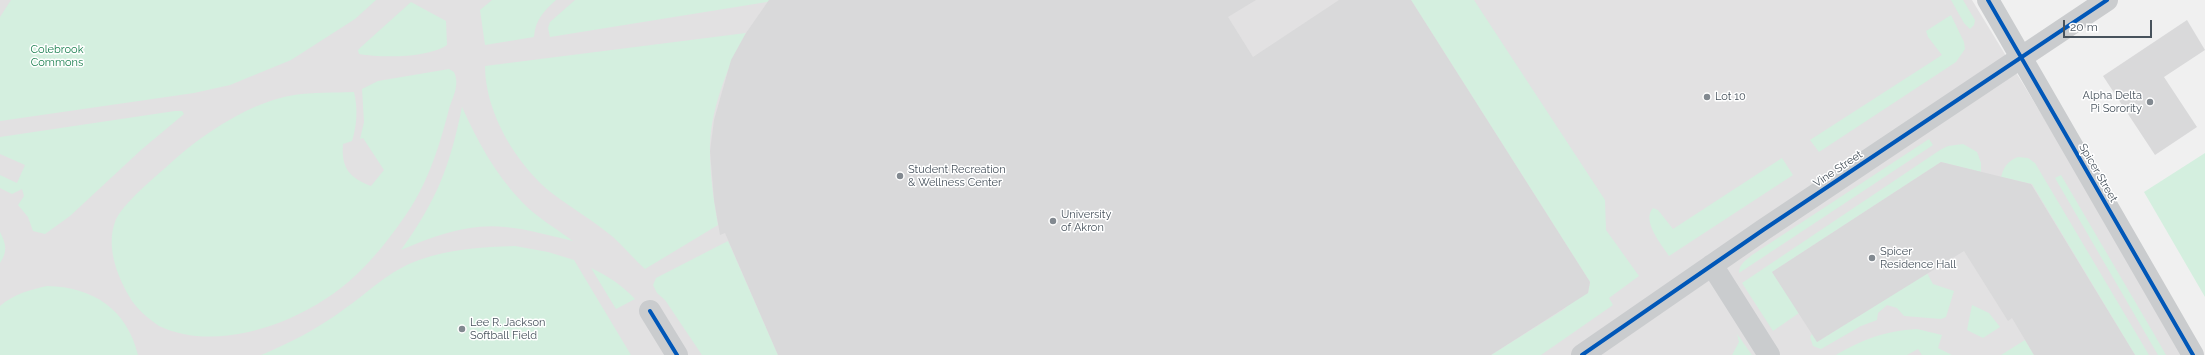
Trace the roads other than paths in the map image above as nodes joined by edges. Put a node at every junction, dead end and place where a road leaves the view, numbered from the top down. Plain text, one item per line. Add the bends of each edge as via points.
1 (1988, 0) edge
2 (2106, 0) edge
3 (2020, 57) junction
4 (1712, 265) junction
5 (650, 311) dead end
6 (677, 355) edge
7 (1582, 355) edge
8 (1769, 355) edge
9 (2193, 355) edge

1 - 3 street, Spicer Street
2 - 3 street, Vine Street
3 - 4 street, Vine Street
3 - 9 street, Spicer Street
4 - 7 street, Vine Street
4 - 8 street
5 - 6 street

